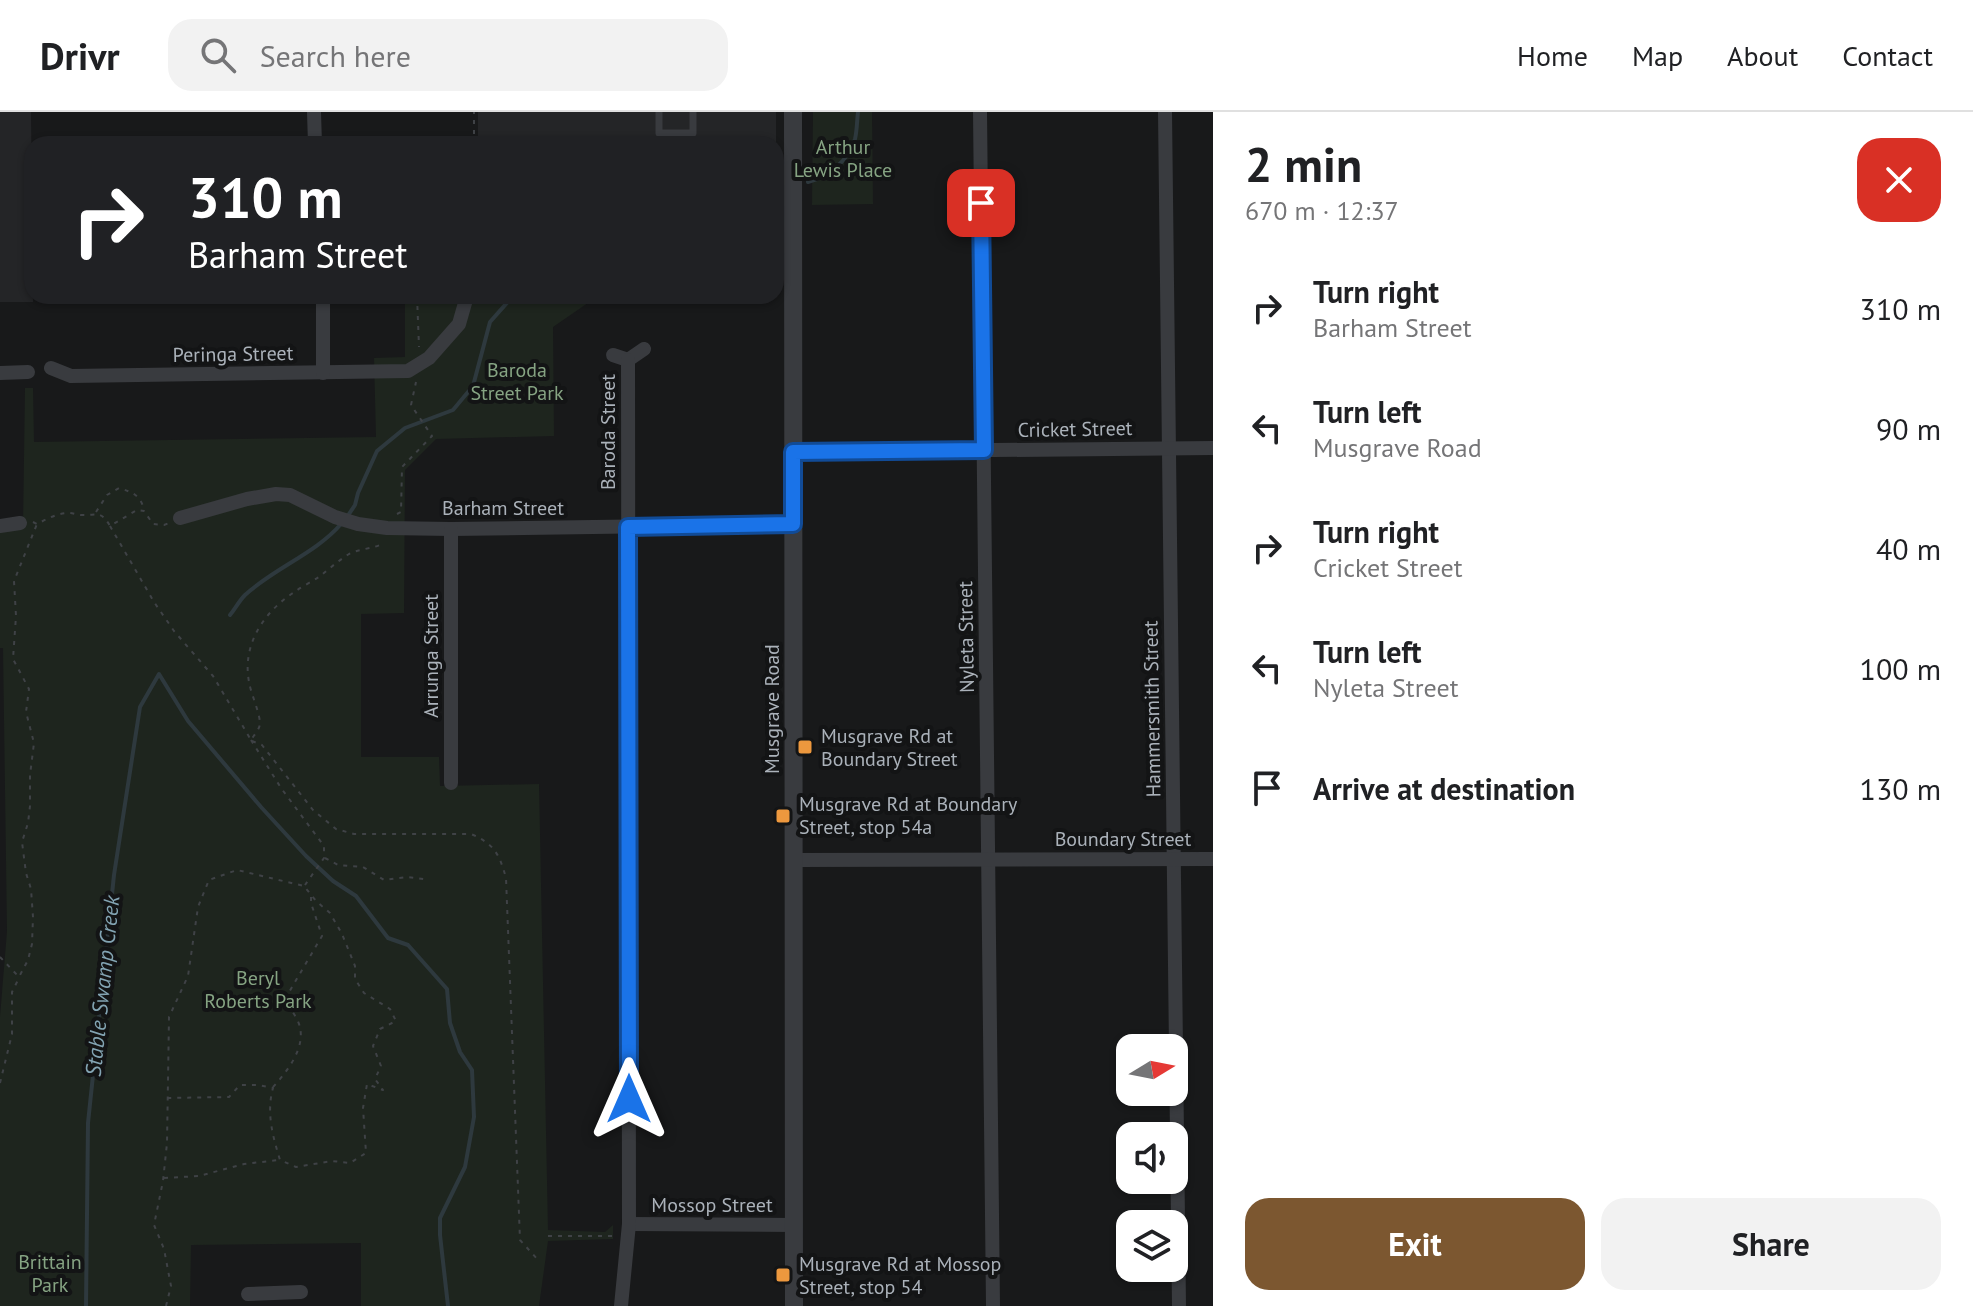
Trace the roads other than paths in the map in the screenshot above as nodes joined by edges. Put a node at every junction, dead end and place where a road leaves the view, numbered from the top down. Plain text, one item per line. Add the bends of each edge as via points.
1 (314, 112) edge
2 (659, 112) edge
3 (693, 112) edge
4 (793, 112) edge
5 (980, 112) edge
6 (1165, 112) edge
7 (315, 136) edge
8 (323, 304) edge
9 (465, 304) edge
10 (644, 349) dead end
11 (613, 355) dead end
12 (628, 360) junction
13 (51, 368) dead end
14 (28, 372) dead end
15 (0, 373) edge
16 (323, 373) junction
17 (1169, 448) junction
18 (1213, 448) edge
19 (984, 450) junction
20 (793, 452) junction
21 (180, 518) road end
22 (20, 523) road end
23 (793, 524) junction
24 (0, 526) edge
25 (628, 527) junction
26 (451, 529) junction
27 (451, 783) dead end
28 (1174, 859) junction
29 (1213, 859) edge
30 (794, 860) junction
31 (988, 860) junction
32 (794, 1225) junction
33 (629, 1230) junction
34 (301, 1292) dead end
35 (248, 1294) dead end
36 (275, 1300) edge
37 (621, 1306) edge
38 (794, 1306) edge
39 (993, 1306) edge
40 (1179, 1306) edge

1 - 7 street
2 - 3 lane via 659,133 693,133
4 - 20 street, Musgrave Road
5 - 19 street, Nyleta Street
6 - 17 street, Hammersmith Street
8 - 16 street
9 - 16 street, Peringa Street via 459,324 429,358 408,371
10 - 12 street, Baroda Street
11 - 12 street, Baroda Street
12 - 25 street, Baroda Street
13 - 16 street, Peringa Street via 71,376
14 - 15 street
17 - 18 street, Cricket Street
17 - 19 street, Cricket Street
17 - 28 street, Hammersmith Street
19 - 20 street, Cricket Street
19 - 31 street, Nyleta Street
20 - 23 street, Musgrave Road
21 - 26 street, Barham Street via 276,494 358,524
22 - 24 street
23 - 25 street, Barham Street
23 - 30 street, Musgrave Road
25 - 26 street, Barham Street
25 - 33 street, Baroda Street
26 - 27 street, Arrunga Street
28 - 29 street, Boundary Street
28 - 31 street, Boundary Street
28 - 40 street, Hammersmith Street
30 - 31 street, Boundary Street
30 - 32 street, Musgrave Road
31 - 39 street, Nyleta Street
32 - 33 street, Mossop Street
32 - 38 street, Musgrave Road
33 - 37 street, Baroda Street
34 - 36 street
35 - 36 street

